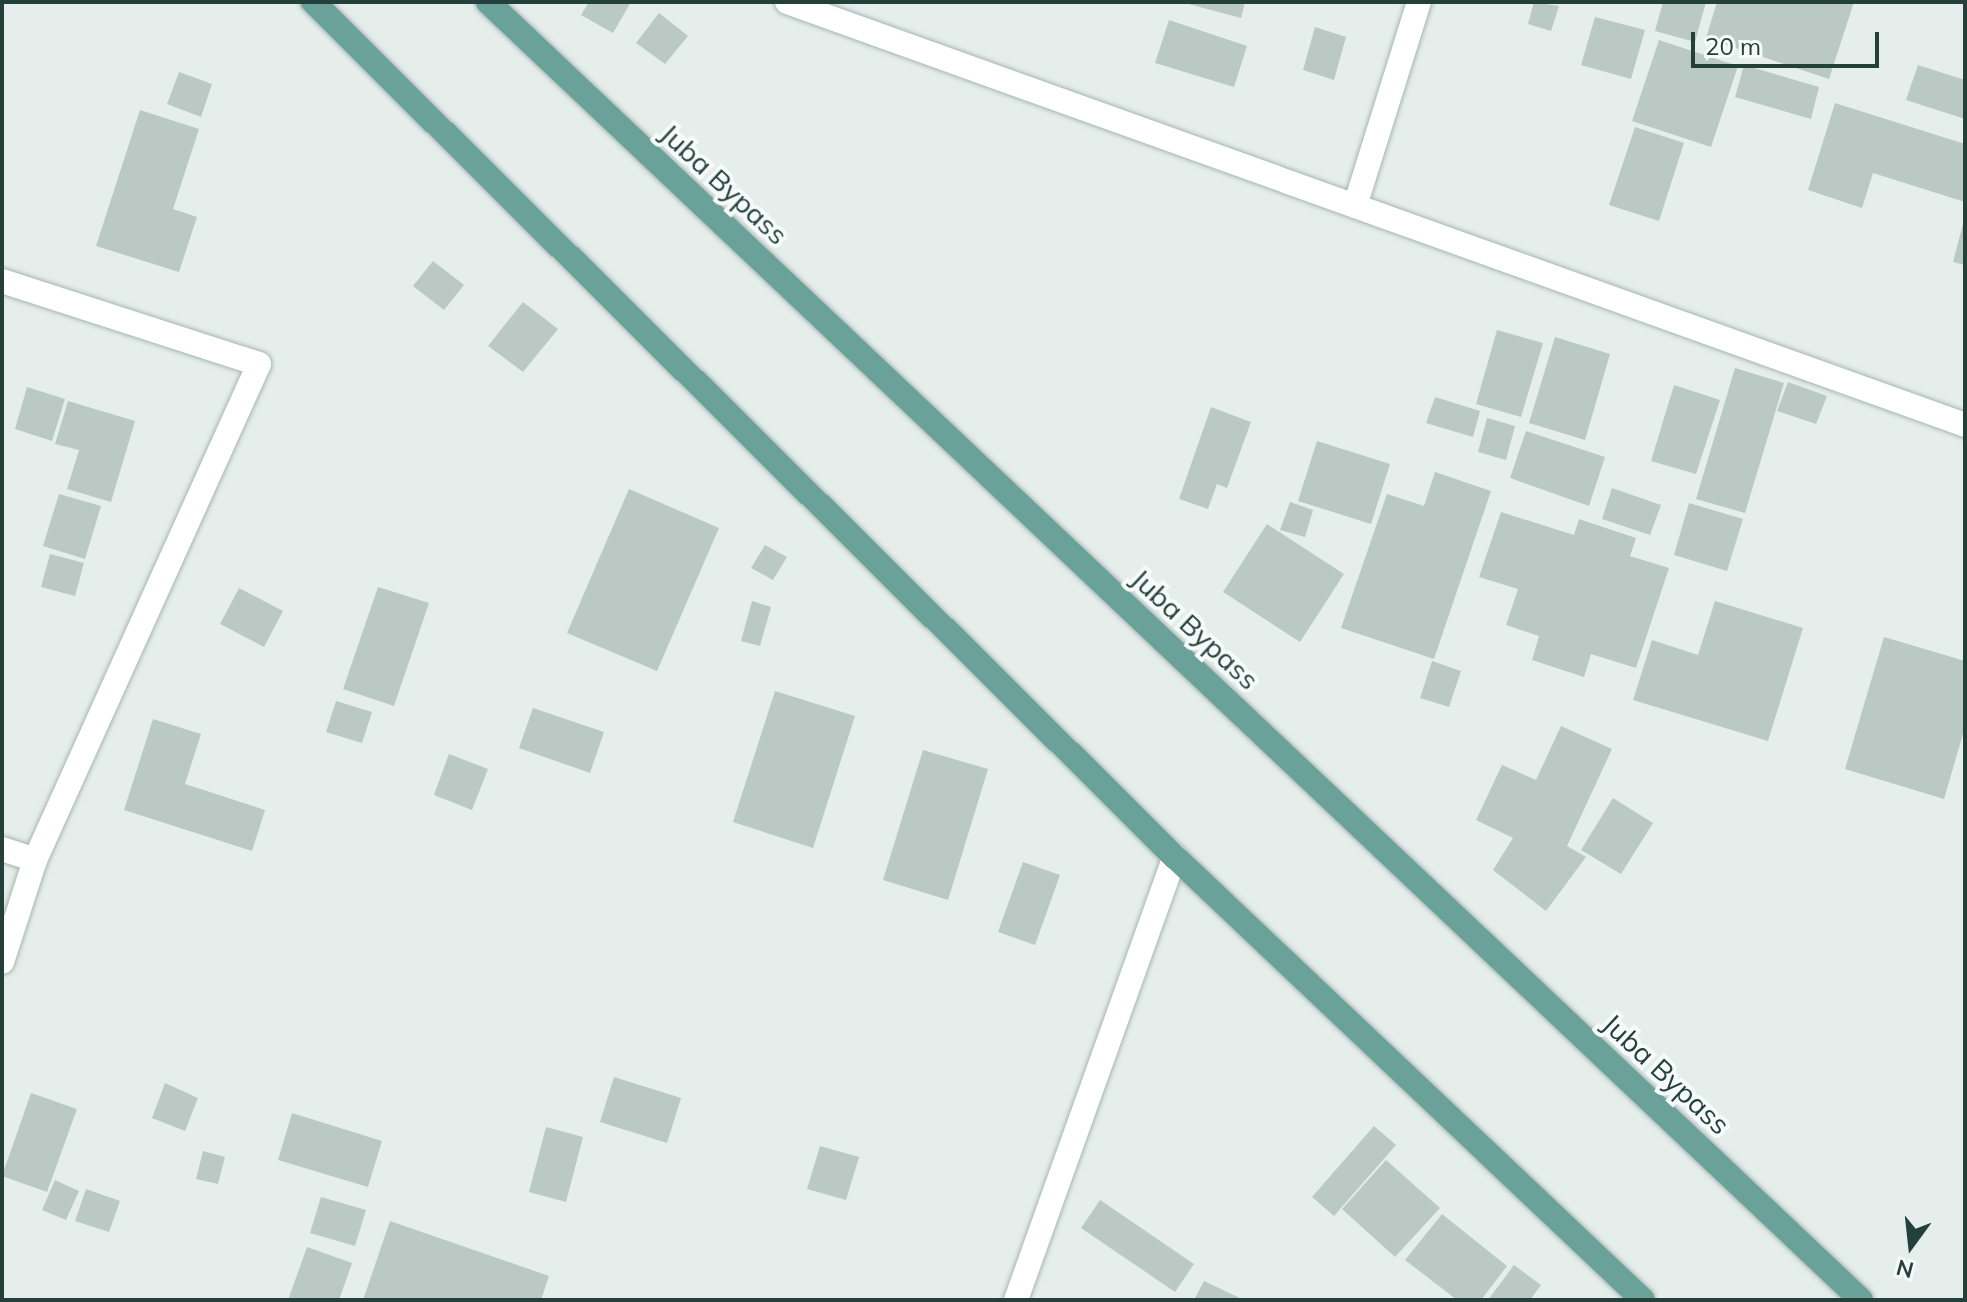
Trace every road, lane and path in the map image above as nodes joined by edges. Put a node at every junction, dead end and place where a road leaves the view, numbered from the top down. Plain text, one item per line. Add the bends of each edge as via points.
1 (313, 2) edge
2 (488, 2) edge
3 (787, 2) edge
4 (1419, 2) edge
5 (1355, 206) junction
6 (2, 281) edge
7 (1965, 425) edge
8 (2, 849) edge
9 (1175, 857) junction
10 (35, 860) junction
11 (2, 962) edge
12 (1016, 1300) edge
13 (1643, 1300) edge
14 (1861, 1300) edge

1 - 9 main road
2 - 14 main road, Juba Bypass
3 - 5 street
4 - 5 street
5 - 7 street
6 - 10 street via 259,364
8 - 10 street
9 - 12 street
9 - 13 main road
10 - 11 street

